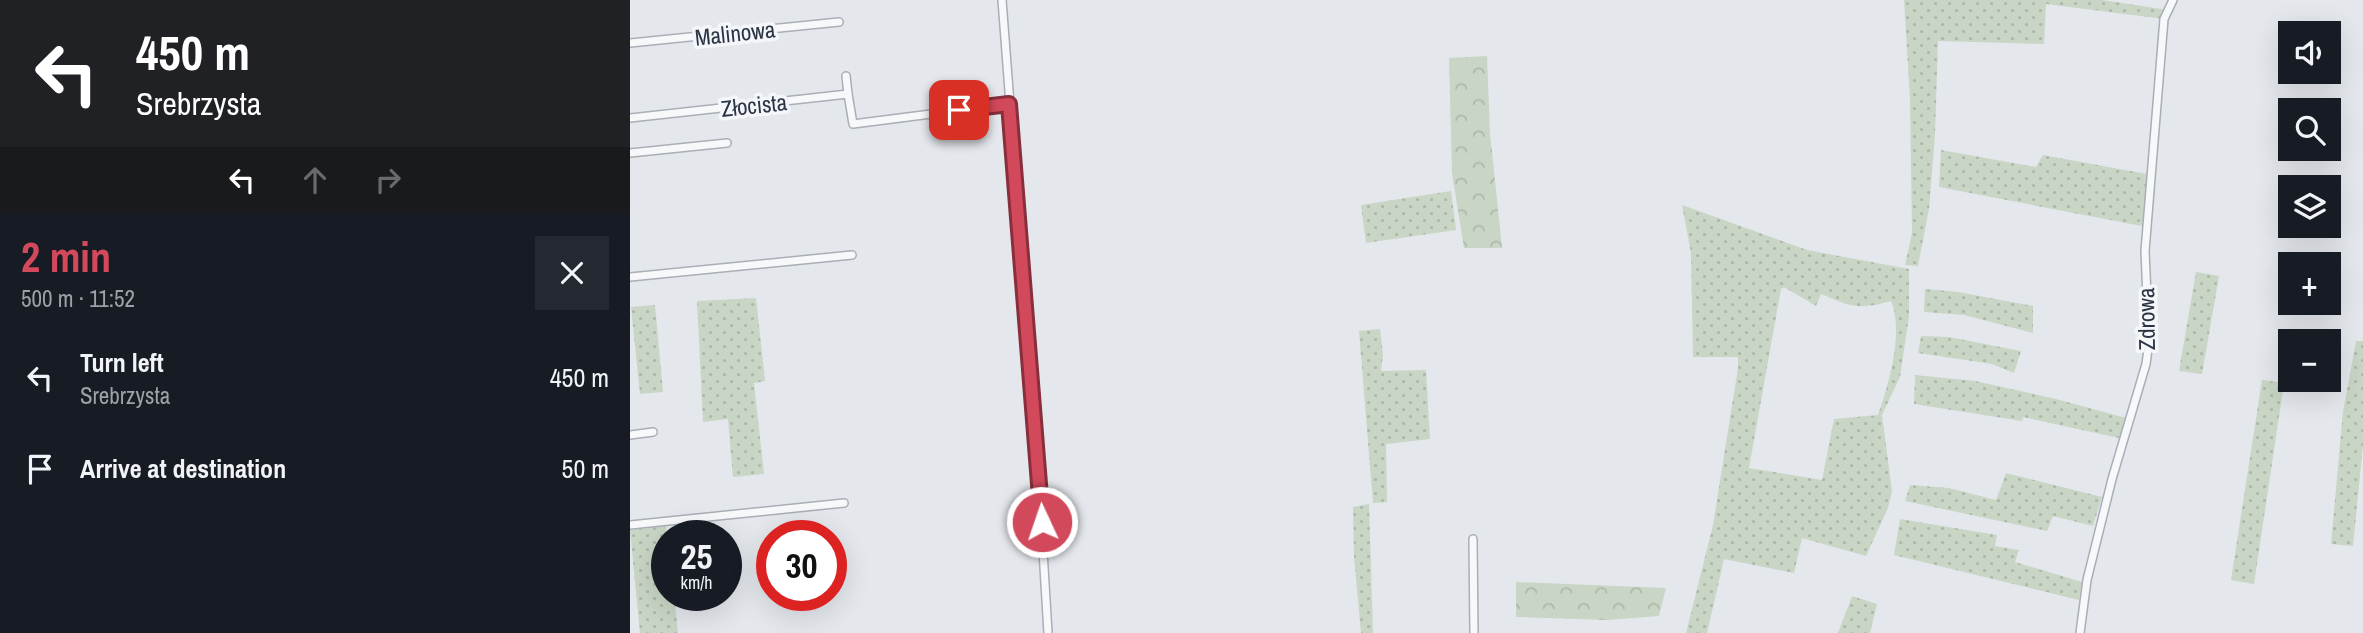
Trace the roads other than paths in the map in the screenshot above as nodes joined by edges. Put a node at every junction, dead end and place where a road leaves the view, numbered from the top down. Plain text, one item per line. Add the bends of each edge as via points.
1 (1002, 0) edge
2 (2173, 0) edge
3 (839, 22) dead end
4 (630, 43) edge
5 (846, 76) dead end
6 (848, 94) junction
7 (1009, 106) junction
8 (630, 118) edge
9 (727, 143) dead end
10 (630, 153) edge
11 (852, 255) dead end
12 (630, 277) edge
13 (653, 432) dead end
14 (630, 435) edge
15 (844, 503) dead end
16 (630, 525) edge
17 (1473, 539) dead end
18 (1048, 633) edge
19 (1474, 633) edge
20 (2080, 633) edge

1 - 7 street
2 - 20 street, Zdrowa via 2164,19 2145,251 2146,364 2087,580
3 - 4 street, Malinowa
5 - 6 street
6 - 7 street via 853,124
6 - 8 street, Złocista
7 - 18 street
9 - 10 street
11 - 12 street
13 - 14 street
15 - 16 street
17 - 19 street

